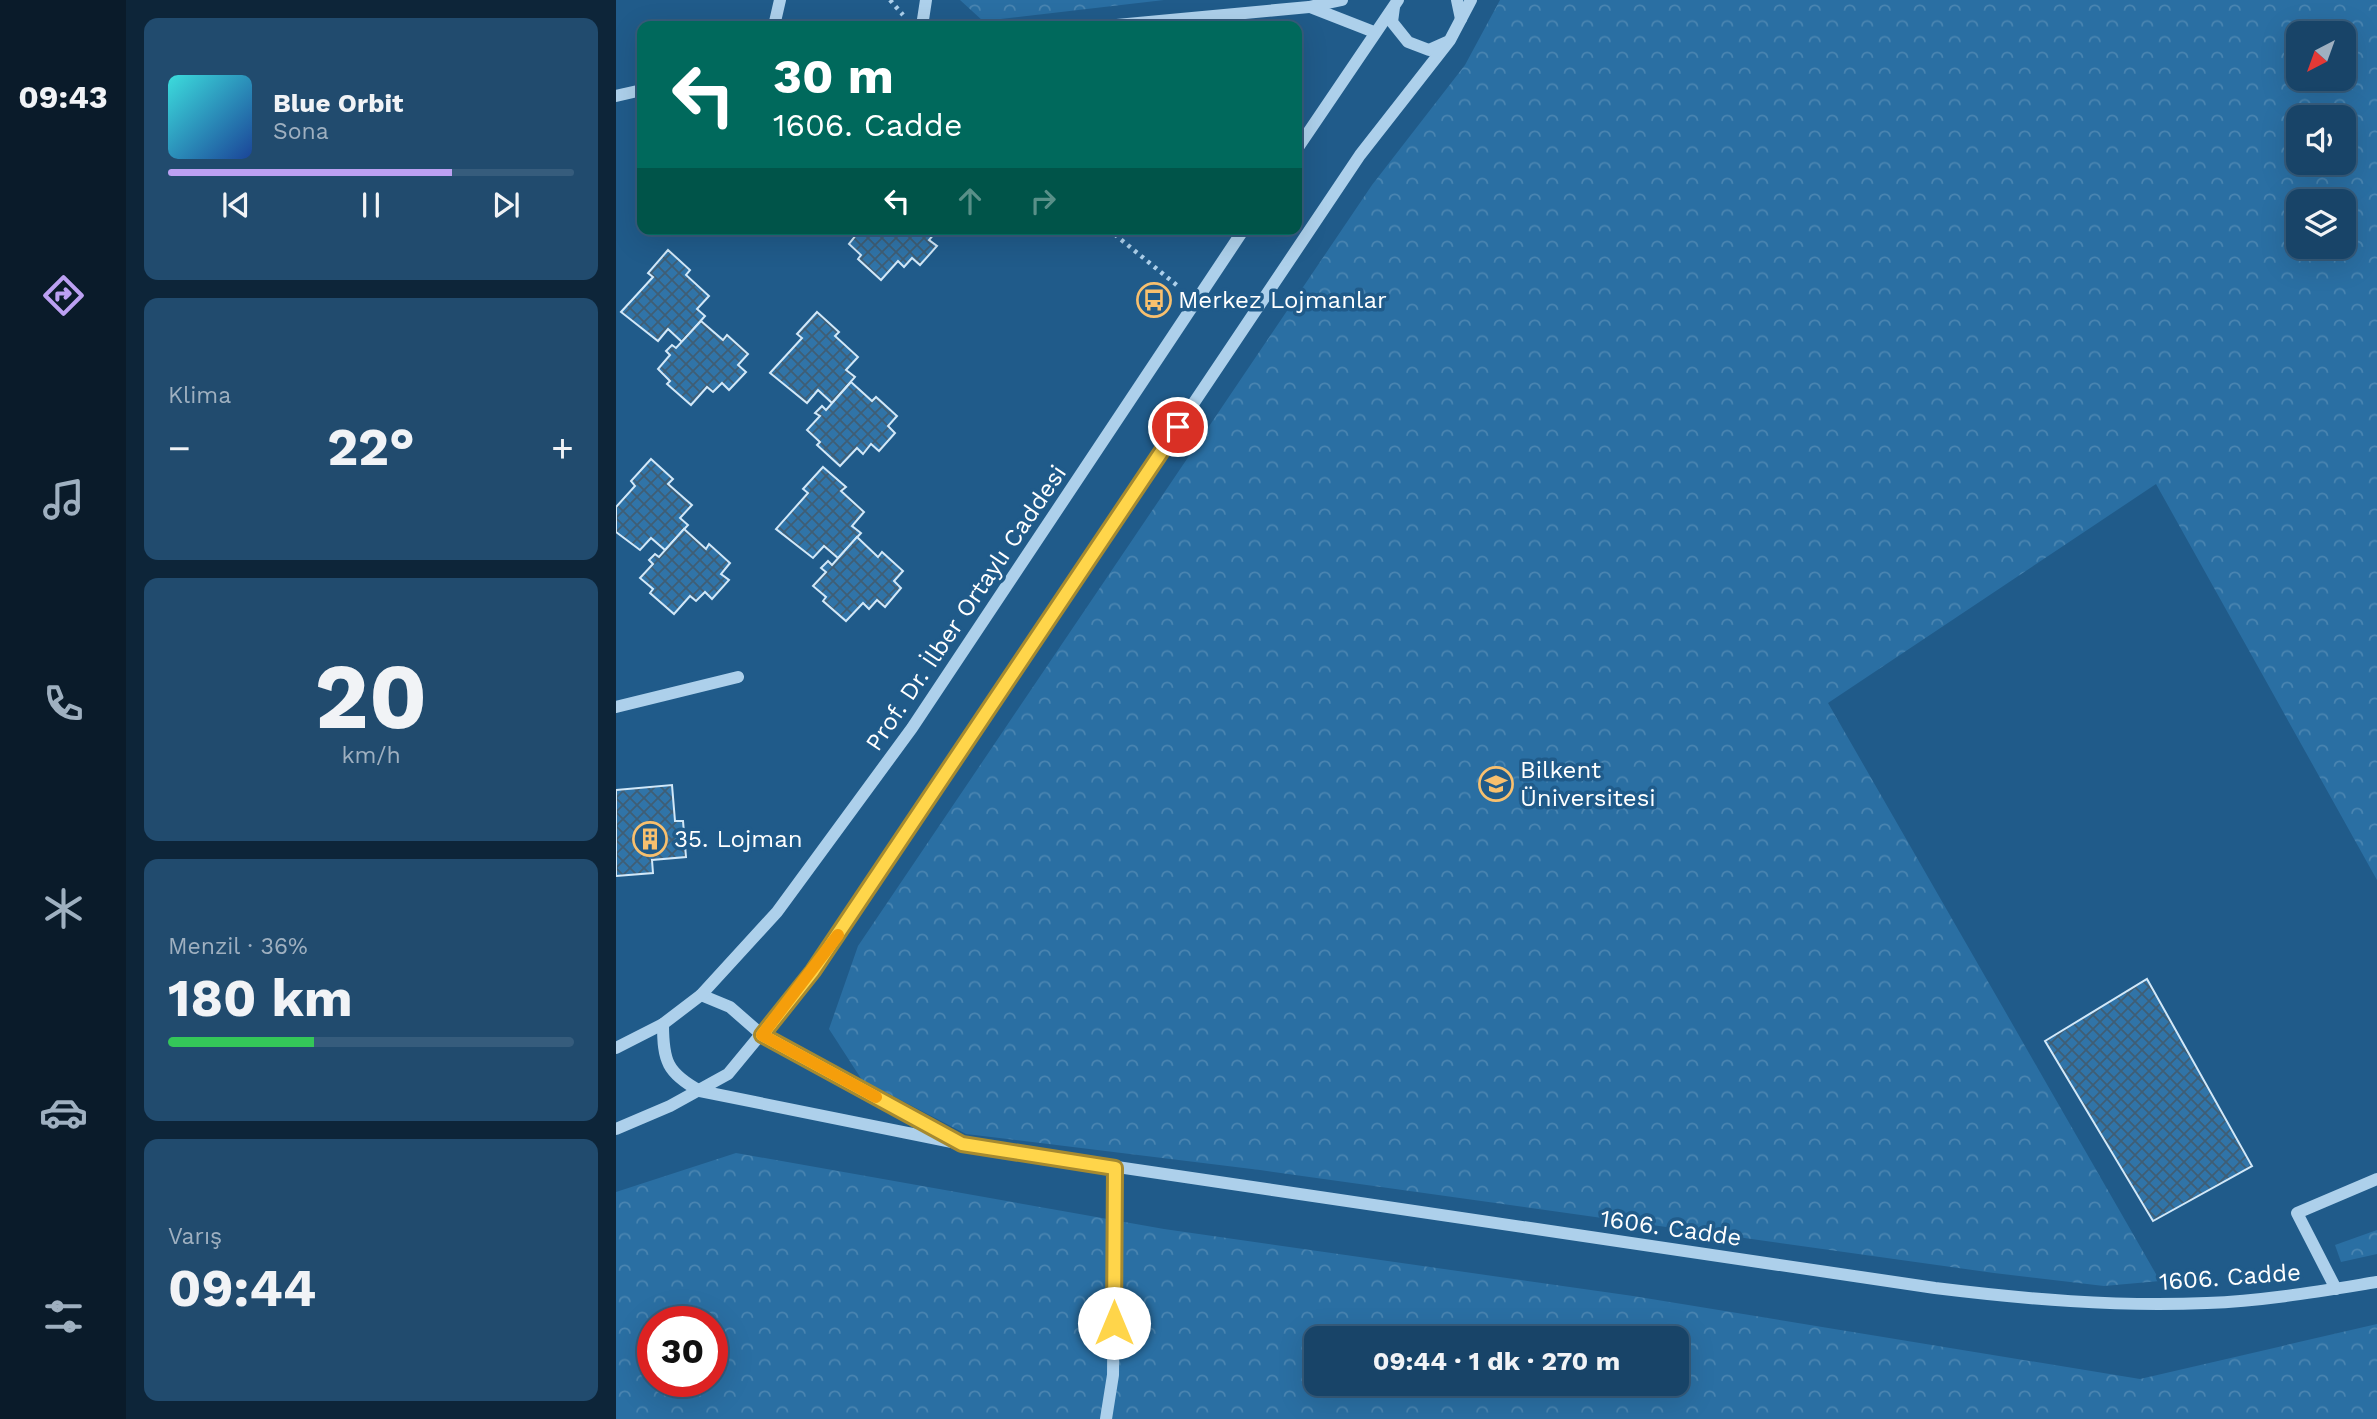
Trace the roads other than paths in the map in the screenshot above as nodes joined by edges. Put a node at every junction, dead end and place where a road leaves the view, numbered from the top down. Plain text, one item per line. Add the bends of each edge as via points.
1 (780, 0) edge
2 (926, 0) edge
3 (1342, 0) edge
4 (1457, 0) edge
5 (1471, 0) edge
6 (1396, 2) edge
7 (1309, 7) junction
8 (1461, 19) junction
9 (775, 21) edge
10 (923, 21) edge
11 (1159, 21) edge
12 (1374, 32) junction
13 (1450, 40) junction
14 (637, 91) edge
15 (616, 96) edge
16 (1302, 141) edge
17 (1240, 235) edge
18 (738, 677) dead end
19 (616, 707) edge
20 (701, 995) junction
21 (663, 1024) junction
22 (762, 1035) junction
23 (616, 1048) edge
24 (699, 1091) junction
25 (616, 1129) edge
26 (962, 1144) junction
27 (1115, 1168) junction
28 (2377, 1179) edge
29 (2377, 1282) edge
30 (2336, 1289) junction
31 (1106, 1419) edge

1 - 9 street
2 - 10 street
3 - 7 street
4 - 8 street
5 - 8 street
6 - 12 street
6 - 13 street via 1392,22 1408,42 1429,50
7 - 11 street
7 - 12 street
8 - 13 street
12 - 16 street
13 - 22 street via 1360,155 813,971
14 - 15 street
17 - 20 street, Prof. Dr. İlber Ortaylı Caddesi via 912,729 778,912
18 - 19 street
20 - 21 street, Prof. Dr. İlber Ortaylı Caddesi
20 - 22 street via 730,1007
21 - 23 street, Prof. Dr. İlber Ortaylı Caddesi
21 - 24 street via 663,1054 676,1078
22 - 24 street via 728,1074
22 - 26 street, 1606. Cadde
24 - 25 street
24 - 26 street, 1606. Cadde
26 - 27 street, 1606. Cadde
27 - 30 street, 1606. Cadde via 2033,1300 2208,1303
27 - 31 street via 1113,1375
28 - 30 street via 2297,1213
29 - 30 street, 1606. Cadde

